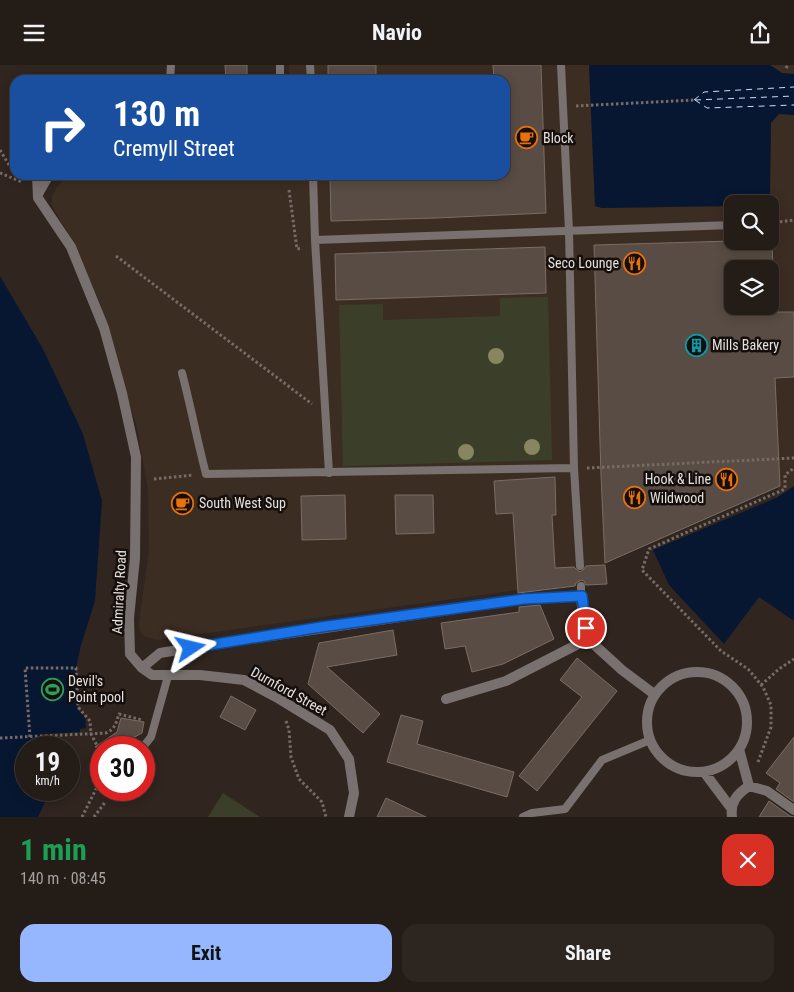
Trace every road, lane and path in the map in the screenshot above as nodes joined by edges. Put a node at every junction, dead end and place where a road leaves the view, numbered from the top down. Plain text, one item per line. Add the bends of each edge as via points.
1 (561, 65) edge
2 (694, 100) dead end
3 (563, 107) junction
4 (0, 150) edge
5 (10, 166) edge
6 (17, 180) edge
7 (37, 180) edge
8 (47, 180) edge
9 (313, 180) edge
10 (24, 183) dead end
11 (289, 190) dead end
12 (38, 198) junction
13 (794, 220) edge
14 (779, 222) edge
15 (724, 225) edge
16 (568, 231) junction
17 (315, 239) junction
18 (297, 249) dead end
19 (116, 257) dead end
20 (182, 373) dead end
21 (325, 416) junction
22 (794, 458) edge
23 (574, 468) junction
24 (794, 468) edge
25 (329, 473) junction
26 (206, 474) junction
27 (154, 479) dead end
28 (580, 566) dead end
29 (588, 639) junction
30 (794, 659) edge
31 (142, 668) junction
32 (168, 676) junction
33 (761, 685) junction
34 (654, 694) junction
35 (276, 697) junction
36 (446, 699) dead end
37 (155, 723) junction
38 (91, 734) junction
39 (30, 736) edge
40 (50, 736) edge
41 (151, 736) edge
42 (0, 738) edge
43 (15, 738) edge
44 (650, 740) junction
45 (739, 749) junction
46 (704, 772) junction
47 (749, 786) junction
48 (90, 801) edge
49 (106, 801) edge
50 (794, 810) edge
51 (731, 813) edge
52 (82, 817) edge
53 (94, 817) edge
54 (326, 817) edge
55 (349, 817) edge
56 (523, 817) edge

1 - 3 lane
2 - 3 path
3 - 16 lane
4 - 5 path
6 - 10 path
7 - 12 street
8 - 12 lane
9 - 17 lane
11 - 18 path
12 - 31 street, Admiralty Road via 71,247 104,328 122,393 136,457 130,654
13 - 14 path
15 - 16 lane
16 - 17 lane
16 - 23 lane
17 - 21 lane
19 - 21 path via 299,393
20 - 26 lane
21 - 25 lane
22 - 23 path
23 - 25 lane
23 - 28 lane
24 - 33 path via 785,475 785,489 649,549 642,570 721,651 748,669
25 - 26 lane
26 - 27 path
29 - 31 street via 581,591 160,653
29 - 34 street
29 - 36 street via 506,681
30 - 33 path
31 - 32 street, Durnford Street via 152,675
32 - 35 street, Durnford Street via 200,675 244,681
32 - 37 lane
33 - 47 path via 771,705 771,727
34 - 44 street via 647,725
34 - 45 street via 684,674 709,673 725,680 743,702 746,712 747,729
35 - 54 path via 289,730 299,779 322,802
35 - 55 street, Durnford Street via 330,730 349,759 354,793
37 - 38 path via 118,715 112,731
37 - 41 lane
38 - 39 path via 90,721 78,707 76,667 25,668
38 - 40 path
42 - 43 path
44 - 46 street via 666,762 681,770
44 - 56 lane via 602,760 566,809
45 - 46 street via 728,762
45 - 47 street
46 - 51 street
47 - 50 street via 767,791
47 - 51 street via 738,794
48 - 52 path
49 - 53 path

